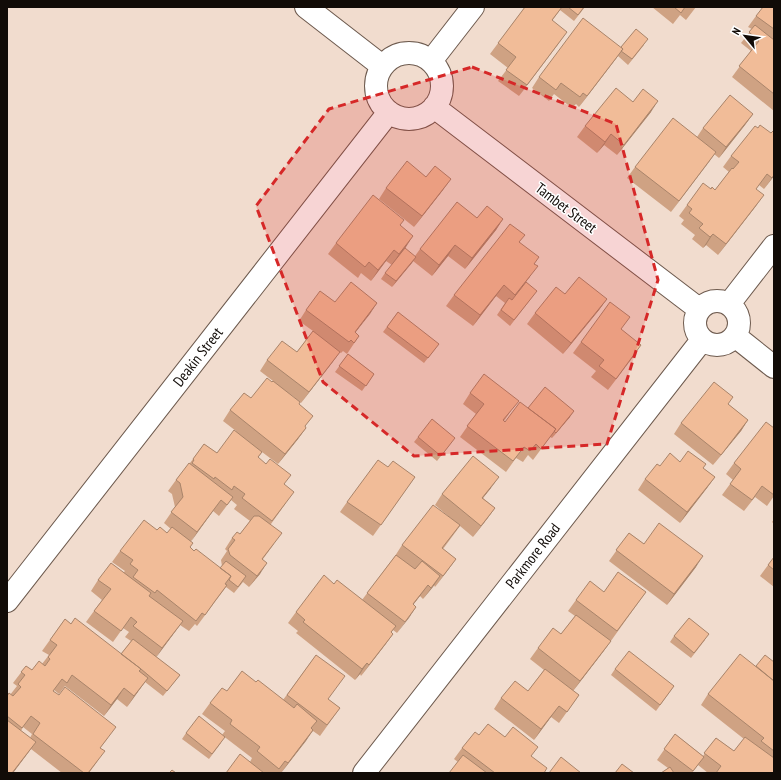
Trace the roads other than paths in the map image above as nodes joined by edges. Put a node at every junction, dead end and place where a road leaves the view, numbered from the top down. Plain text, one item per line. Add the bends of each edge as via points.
1 (306, 7) edge
2 (473, 7) edge
3 (431, 61) junction
4 (382, 66) junction
5 (434, 107) junction
6 (389, 112) junction
7 (774, 246) edge
8 (729, 304) junction
9 (699, 309) junction
10 (734, 336) junction
11 (702, 340) junction
12 (774, 367) edge
13 (7, 601) edge
14 (364, 773) edge

1 - 4 street
2 - 3 street
3 - 4 street via 419,54 406,52 392,57
3 - 5 street via 442,83 440,96
4 - 6 street via 376,78 376,91 380,103
5 - 6 street via 425,114 413,118 400,118
5 - 9 street, Tambet Street
6 - 13 street, Deakin Street
7 - 8 street
8 - 9 street via 723,301 709,301
8 - 10 street via 738,316 739,322
9 - 11 street via 694,322 697,334
10 - 11 street via 723,344 715,345
10 - 12 street
11 - 14 street, Parkmore Road

